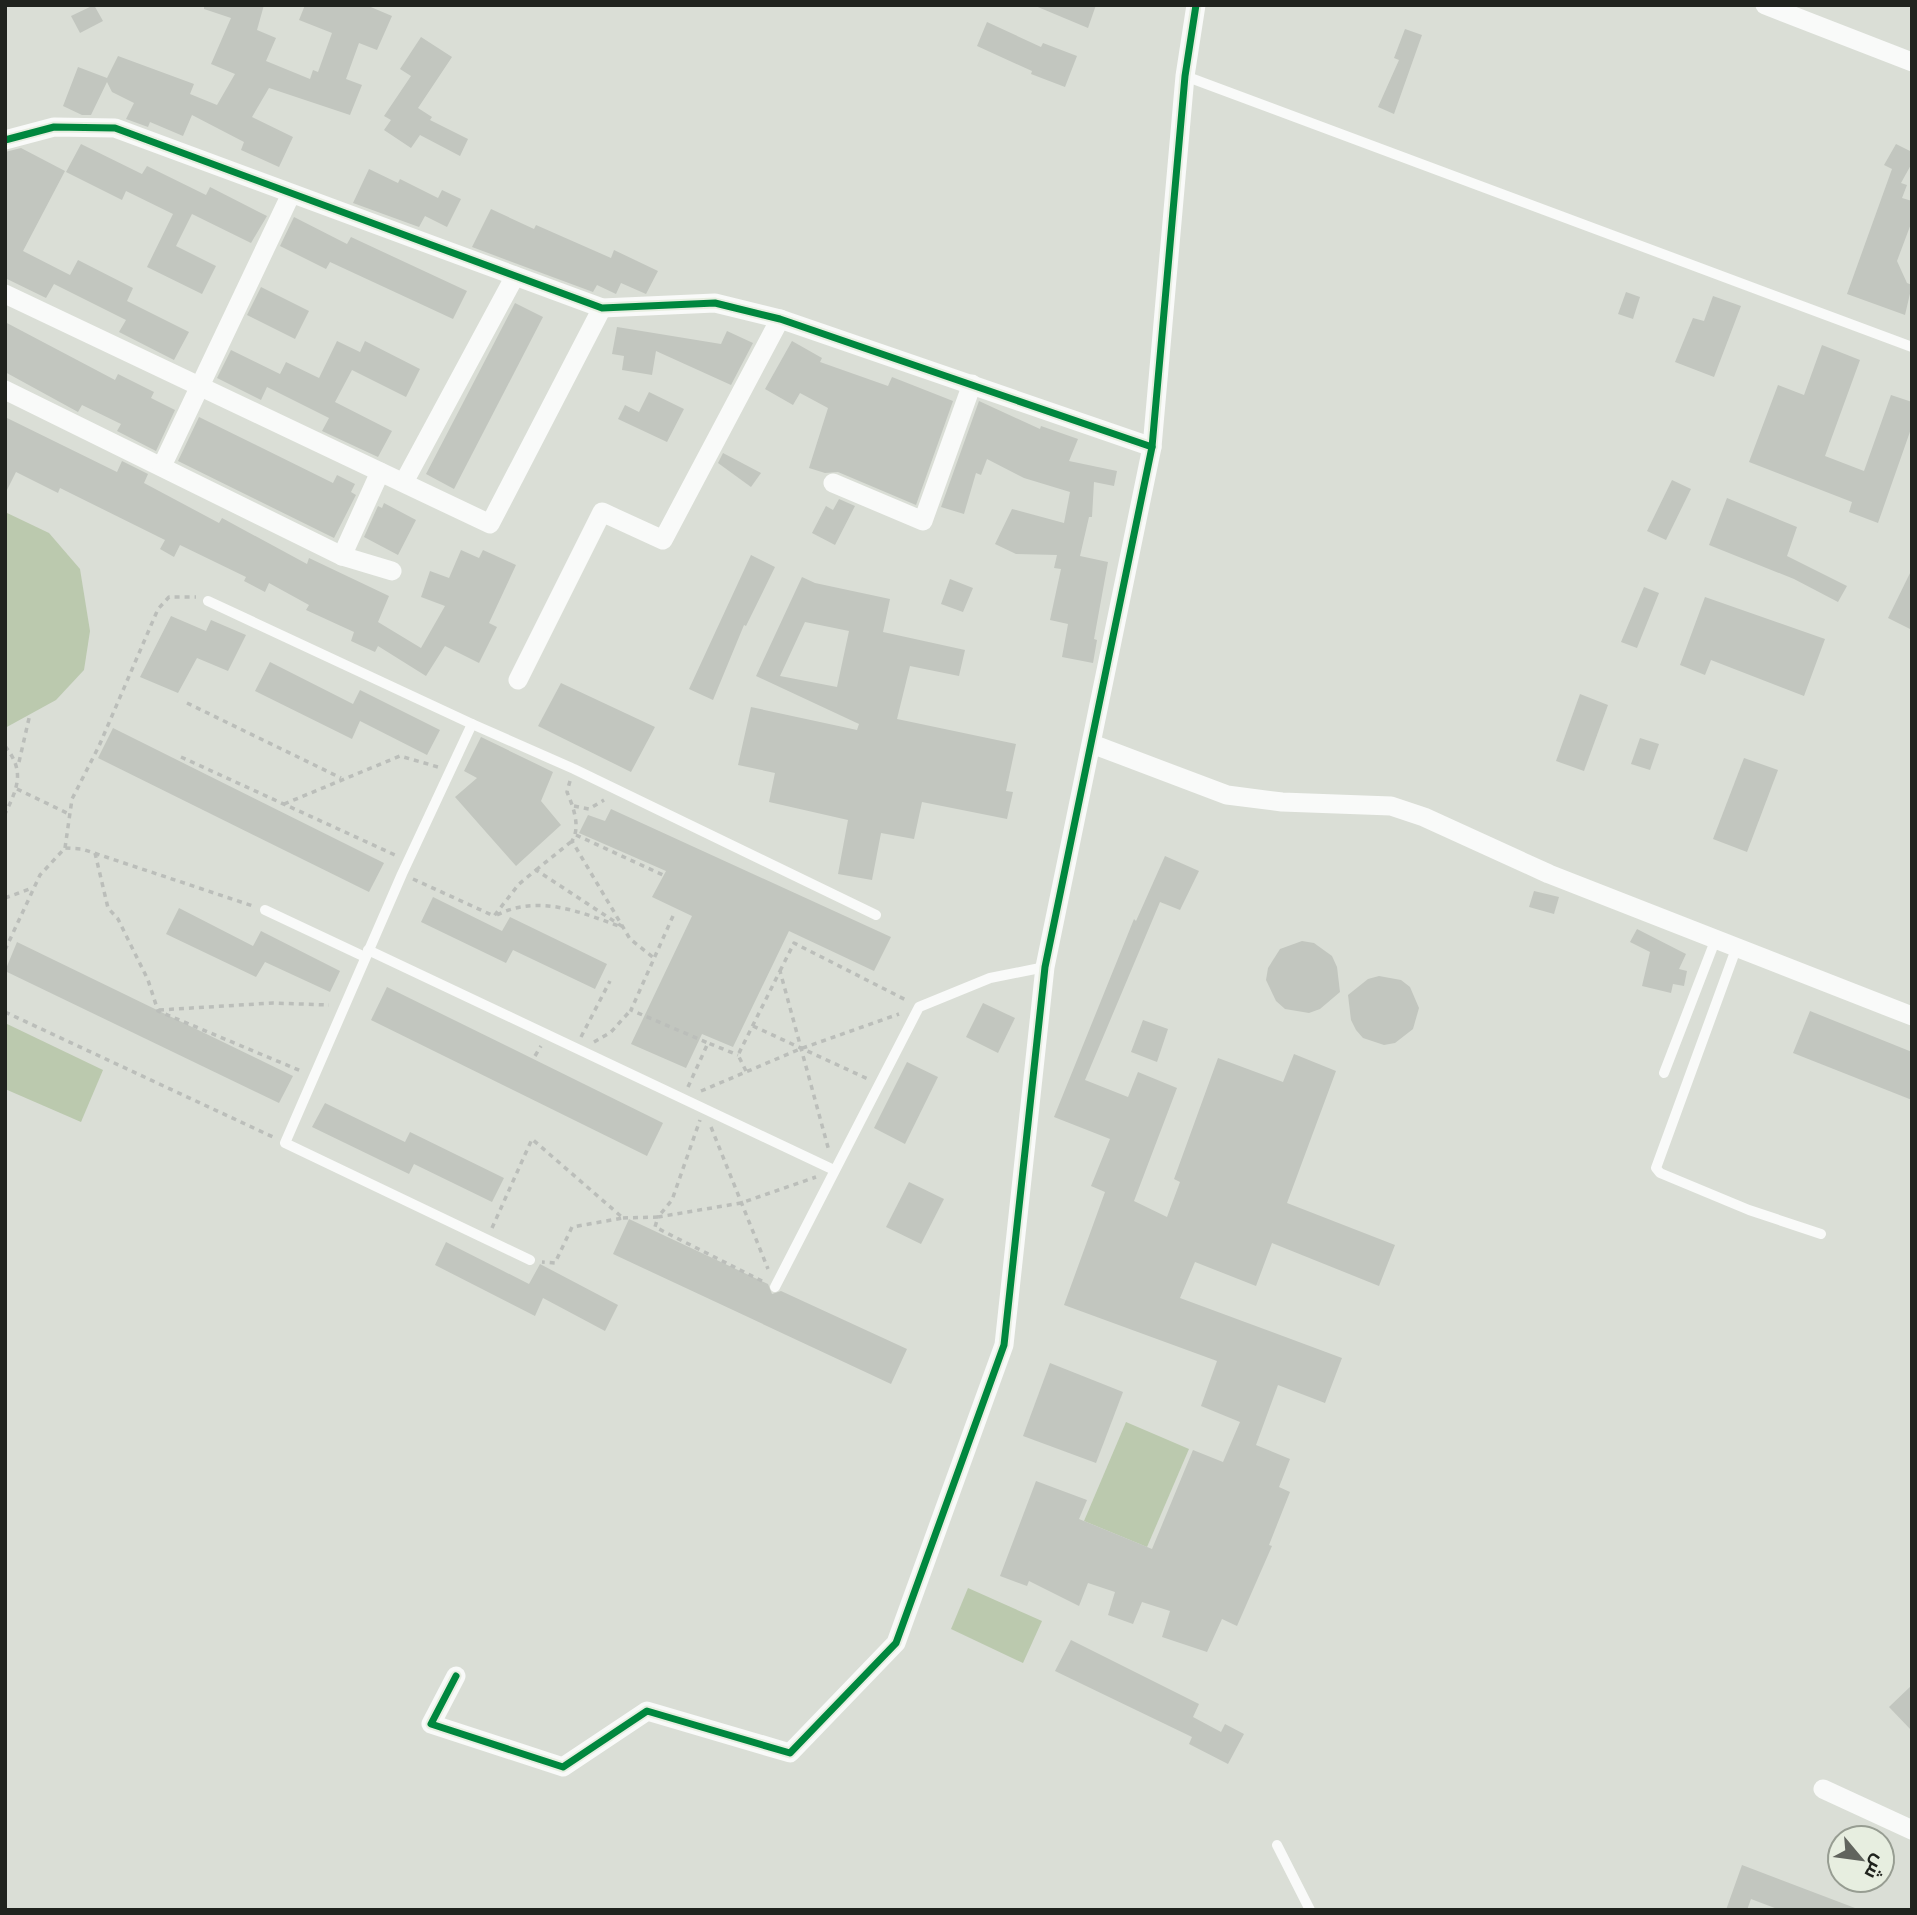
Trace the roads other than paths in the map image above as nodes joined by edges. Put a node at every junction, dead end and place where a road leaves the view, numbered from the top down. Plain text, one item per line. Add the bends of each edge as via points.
1 (1196, 5) edge
2 (1765, 5) edge
3 (1912, 62) edge
4 (1185, 76) junction
5 (5, 141) edge
6 (291, 194) junction
7 (515, 276) junction
8 (5, 293) edge
9 (603, 308) junction
10 (780, 319) junction
11 (1912, 347) edge
12 (972, 384) junction
13 (198, 385) junction
14 (5, 390) edge
15 (1152, 447) junction
16 (162, 466) junction
17 (380, 472) junction
18 (404, 482) junction
19 (833, 483) dead end
20 (342, 556) junction
21 (392, 571) dead end
22 (208, 601) road end
23 (518, 680) dead end
24 (472, 724) junction
25 (1092, 744) junction
26 (265, 910) road end
27 (876, 915) dead end
28 (1716, 941) junction
29 (1736, 949) junction
30 (367, 954) junction
31 (1045, 967) junction
32 (1912, 1016) edge
33 (1664, 1073) dead end
34 (834, 1170) junction
35 (1821, 1234) dead end
36 (530, 1260) road end
37 (775, 1287) road end
38 (456, 1675) dead end
39 (1823, 1789) dead end
40 (1912, 1830) edge
41 (1277, 1845) dead end
42 (1310, 1910) edge

1 - 4 street
2 - 3 street
4 - 11 lane
4 - 15 street
5 - 6 street via 54,127 115,128
6 - 7 street
6 - 13 street
7 - 9 street
7 - 18 street
8 - 13 street
9 - 10 street via 715,303
9 - 18 street via 489,524
10 - 12 street
10 - 23 street via 663,540 602,512
12 - 15 street
12 - 19 street via 923,521
13 - 16 street
13 - 17 street
14 - 16 street
15 - 25 street
16 - 20 street
17 - 18 street
17 - 20 street
20 - 21 street
22 - 24 lane
24 - 27 lane
24 - 30 lane
25 - 28 street via 1227,795 1391,806
25 - 31 street
26 - 30 lane
28 - 29 street
28 - 33 lane
29 - 32 street
29 - 35 lane via 1656,1168 1749,1210
30 - 34 lane
30 - 36 lane via 285,1143
31 - 34 lane via 990,978 919,1007
31 - 38 street via 1003,1345 896,1643 790,1753 647,1712 563,1767 431,1724
34 - 37 lane
39 - 40 street
41 - 42 lane

